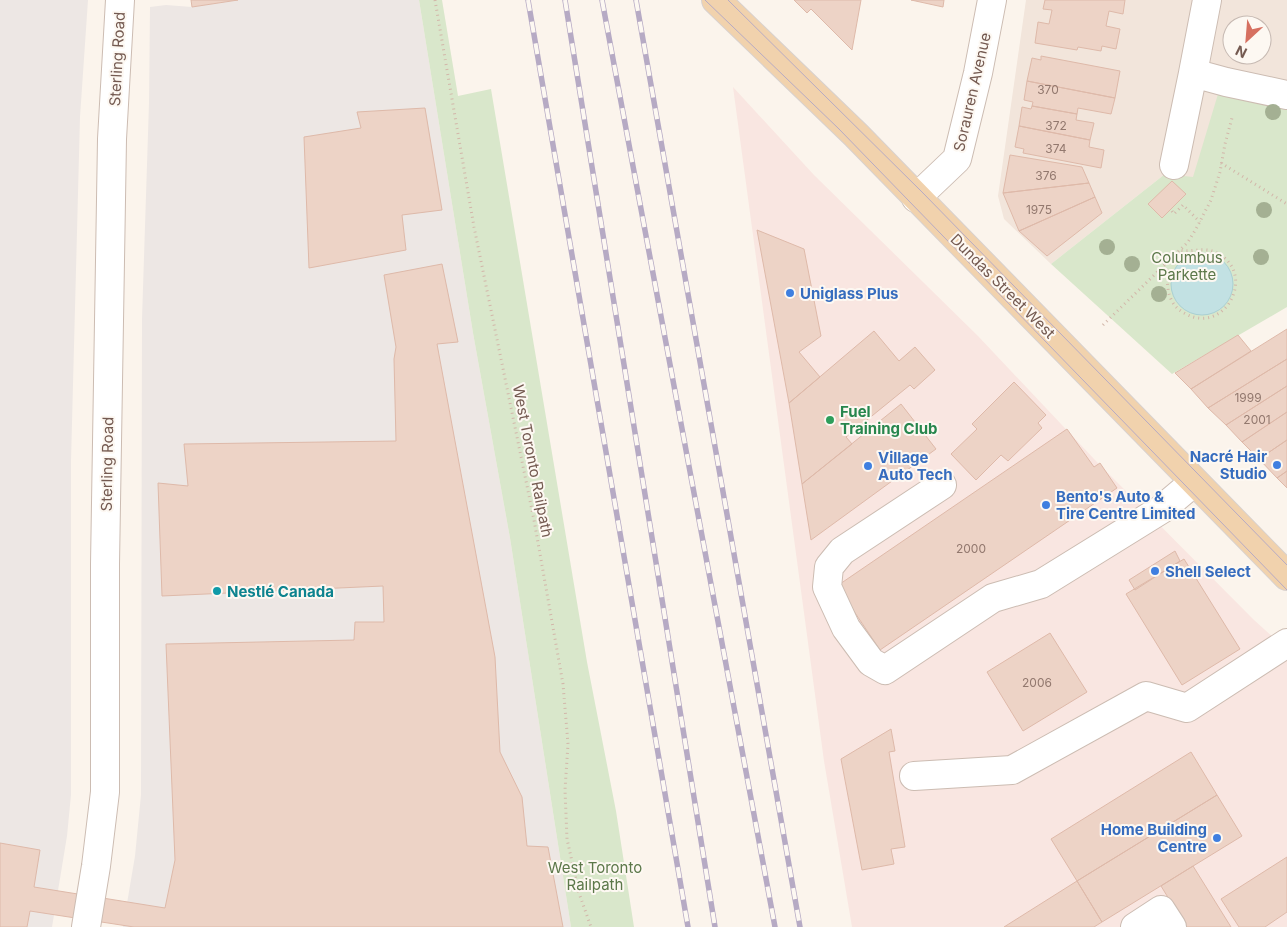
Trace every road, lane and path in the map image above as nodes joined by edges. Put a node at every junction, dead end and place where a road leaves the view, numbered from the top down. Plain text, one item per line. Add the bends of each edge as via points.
1 (120, 0) edge
2 (435, 0) edge
3 (716, 0) edge
4 (992, 0) edge
5 (1206, 0) edge
6 (1193, 73) junction
7 (1226, 82) junction
8 (1287, 95) edge
9 (1222, 163) junction
10 (1174, 165) dead end
11 (916, 198) junction
12 (1287, 204) edge
13 (1172, 211) dead end
14 (1200, 222) junction
15 (1179, 250) junction
16 (1166, 264) junction
17 (1104, 325) dead end
18 (1194, 482) junction
19 (942, 485) dead end
20 (1287, 576) edge
21 (1287, 643) edge
22 (914, 776) dead end
23 (86, 927) edge
24 (591, 927) edge
25 (1134, 927) edge
26 (1172, 927) edge

1 - 23 street, Sterling Road via 112,159 105,555 105,792
2 - 24 path, West Toronto Railpath via 474,227 534,520 563,684 568,744 565,790 567,839 579,893
3 - 11 main road, Dundas Street West via 856,135
4 - 11 street, Sorauren Avenue via 957,159
5 - 6 street
6 - 7 street
6 - 10 street
7 - 8 street
7 - 9 path via 1224,96 1232,118
9 - 12 path
9 - 14 path via 1211,200
11 - 18 main road, Dundas Street West
13 - 14 path via 1174,214 1183,205
14 - 15 path
15 - 16 path
15 - 16 path via 1208,250 1227,261 1234,274 1235,289 1230,303 1213,316 1191,316 1173,303 1167,289
16 - 17 path
18 - 19 street via 1162,509 1041,584 993,598 885,670 871,662 846,628 827,587 829,567 842,551
18 - 20 main road, Dundas Street West
21 - 22 street via 1187,708 1146,696 1012,770
25 - 26 street via 1161,910

